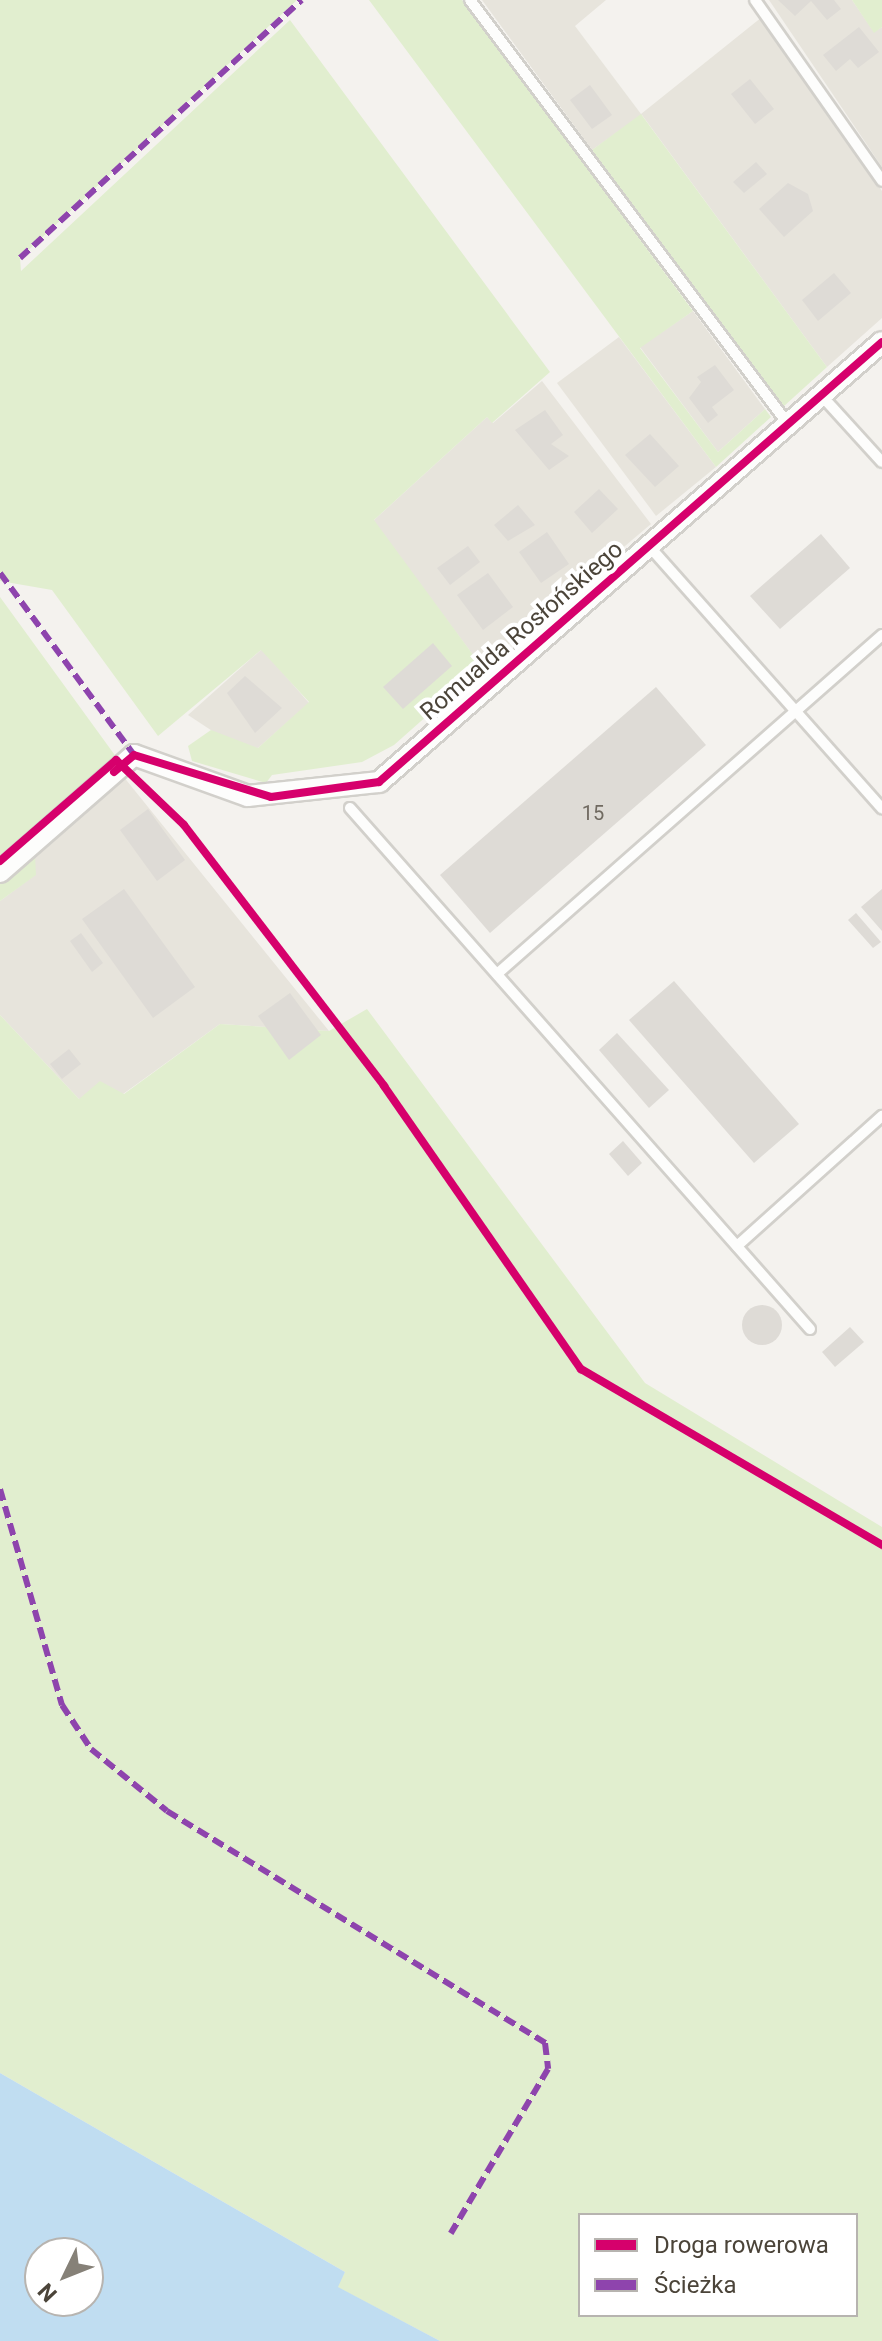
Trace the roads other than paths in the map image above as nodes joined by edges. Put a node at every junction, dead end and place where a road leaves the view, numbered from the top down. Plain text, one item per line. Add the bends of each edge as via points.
1 (470, 0) edge
2 (755, 0) edge
3 (882, 181) edge
4 (882, 342) edge
5 (822, 396) junction
6 (788, 425) junction
7 (882, 462) edge
8 (649, 546) junction
9 (882, 635) edge
10 (796, 711) junction
11 (350, 808) dead end
12 (882, 808) edge
13 (0, 872) edge
14 (497, 974) junction
15 (882, 1116) edge
16 (737, 1246) junction
17 (810, 1329) dead end

1 - 6 lane
2 - 3 lane
4 - 5 street, Romualda Rosłońskiego
5 - 6 street, Romualda Rosłońskiego
5 - 7 lane
6 - 8 street, Romualda Rosłońskiego
8 - 10 lane
8 - 13 street, Romualda Rosłońskiego via 379,782 248,796 134,755
9 - 10 lane
10 - 12 lane
10 - 14 lane
11 - 14 lane
14 - 16 lane
15 - 16 lane
16 - 17 lane

